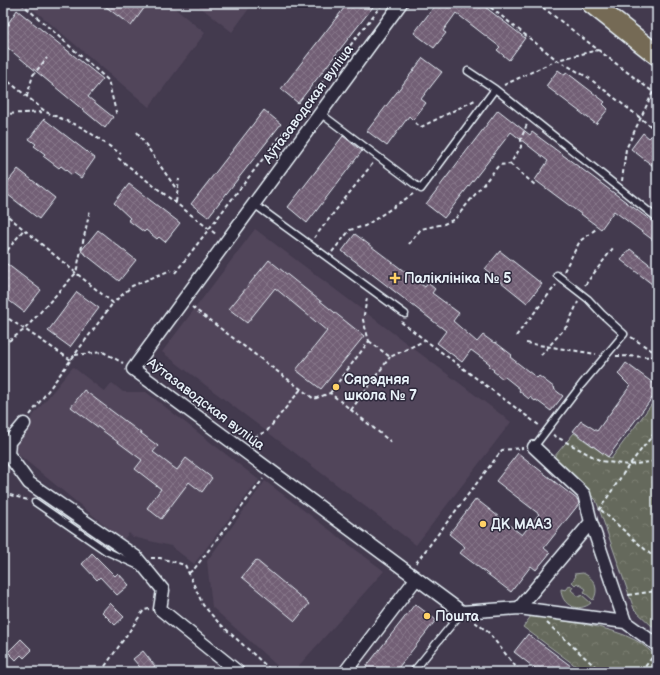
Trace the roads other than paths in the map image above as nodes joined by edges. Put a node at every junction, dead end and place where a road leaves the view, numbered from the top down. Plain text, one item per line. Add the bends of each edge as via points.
1 (401, 3) edge
2 (591, 3) edge
3 (657, 55) edge
4 (468, 71) dead end
5 (495, 89) junction
6 (320, 113) junction
7 (254, 204) junction
8 (657, 218) edge
9 (557, 275) dead end
10 (405, 314) dead end
11 (24, 424) road end
12 (534, 447) joint
13 (34, 502) road end
14 (591, 522) junction
15 (148, 570) junction
16 (412, 576) junction
17 (519, 608) junction
18 (462, 612) junction
19 (625, 622) junction
20 (656, 643) edge
21 (238, 672) edge
22 (346, 672) edge
23 (413, 672) edge

1 - 6 street, Аўтазаводская вуліца
2 - 3 main road
4 - 5 lane
5 - 6 lane via 421,189
5 - 8 lane
6 - 7 street, Аўтазаводская вуліца
7 - 10 lane
7 - 16 street, Аўтазаводская вуліца via 133,369
9 - 12 lane via 588,298 624,334
11 - 15 street via 9,442 8,454 29,483 136,557
12 - 14 street via 584,494
13 - 15 lane via 106,551
14 - 17 street
14 - 19 street
15 - 21 street via 163,590 160,609
16 - 18 street, Аўтазаводская вуліца
16 - 22 street
17 - 18 street
17 - 19 street
18 - 23 lane
19 - 20 street

